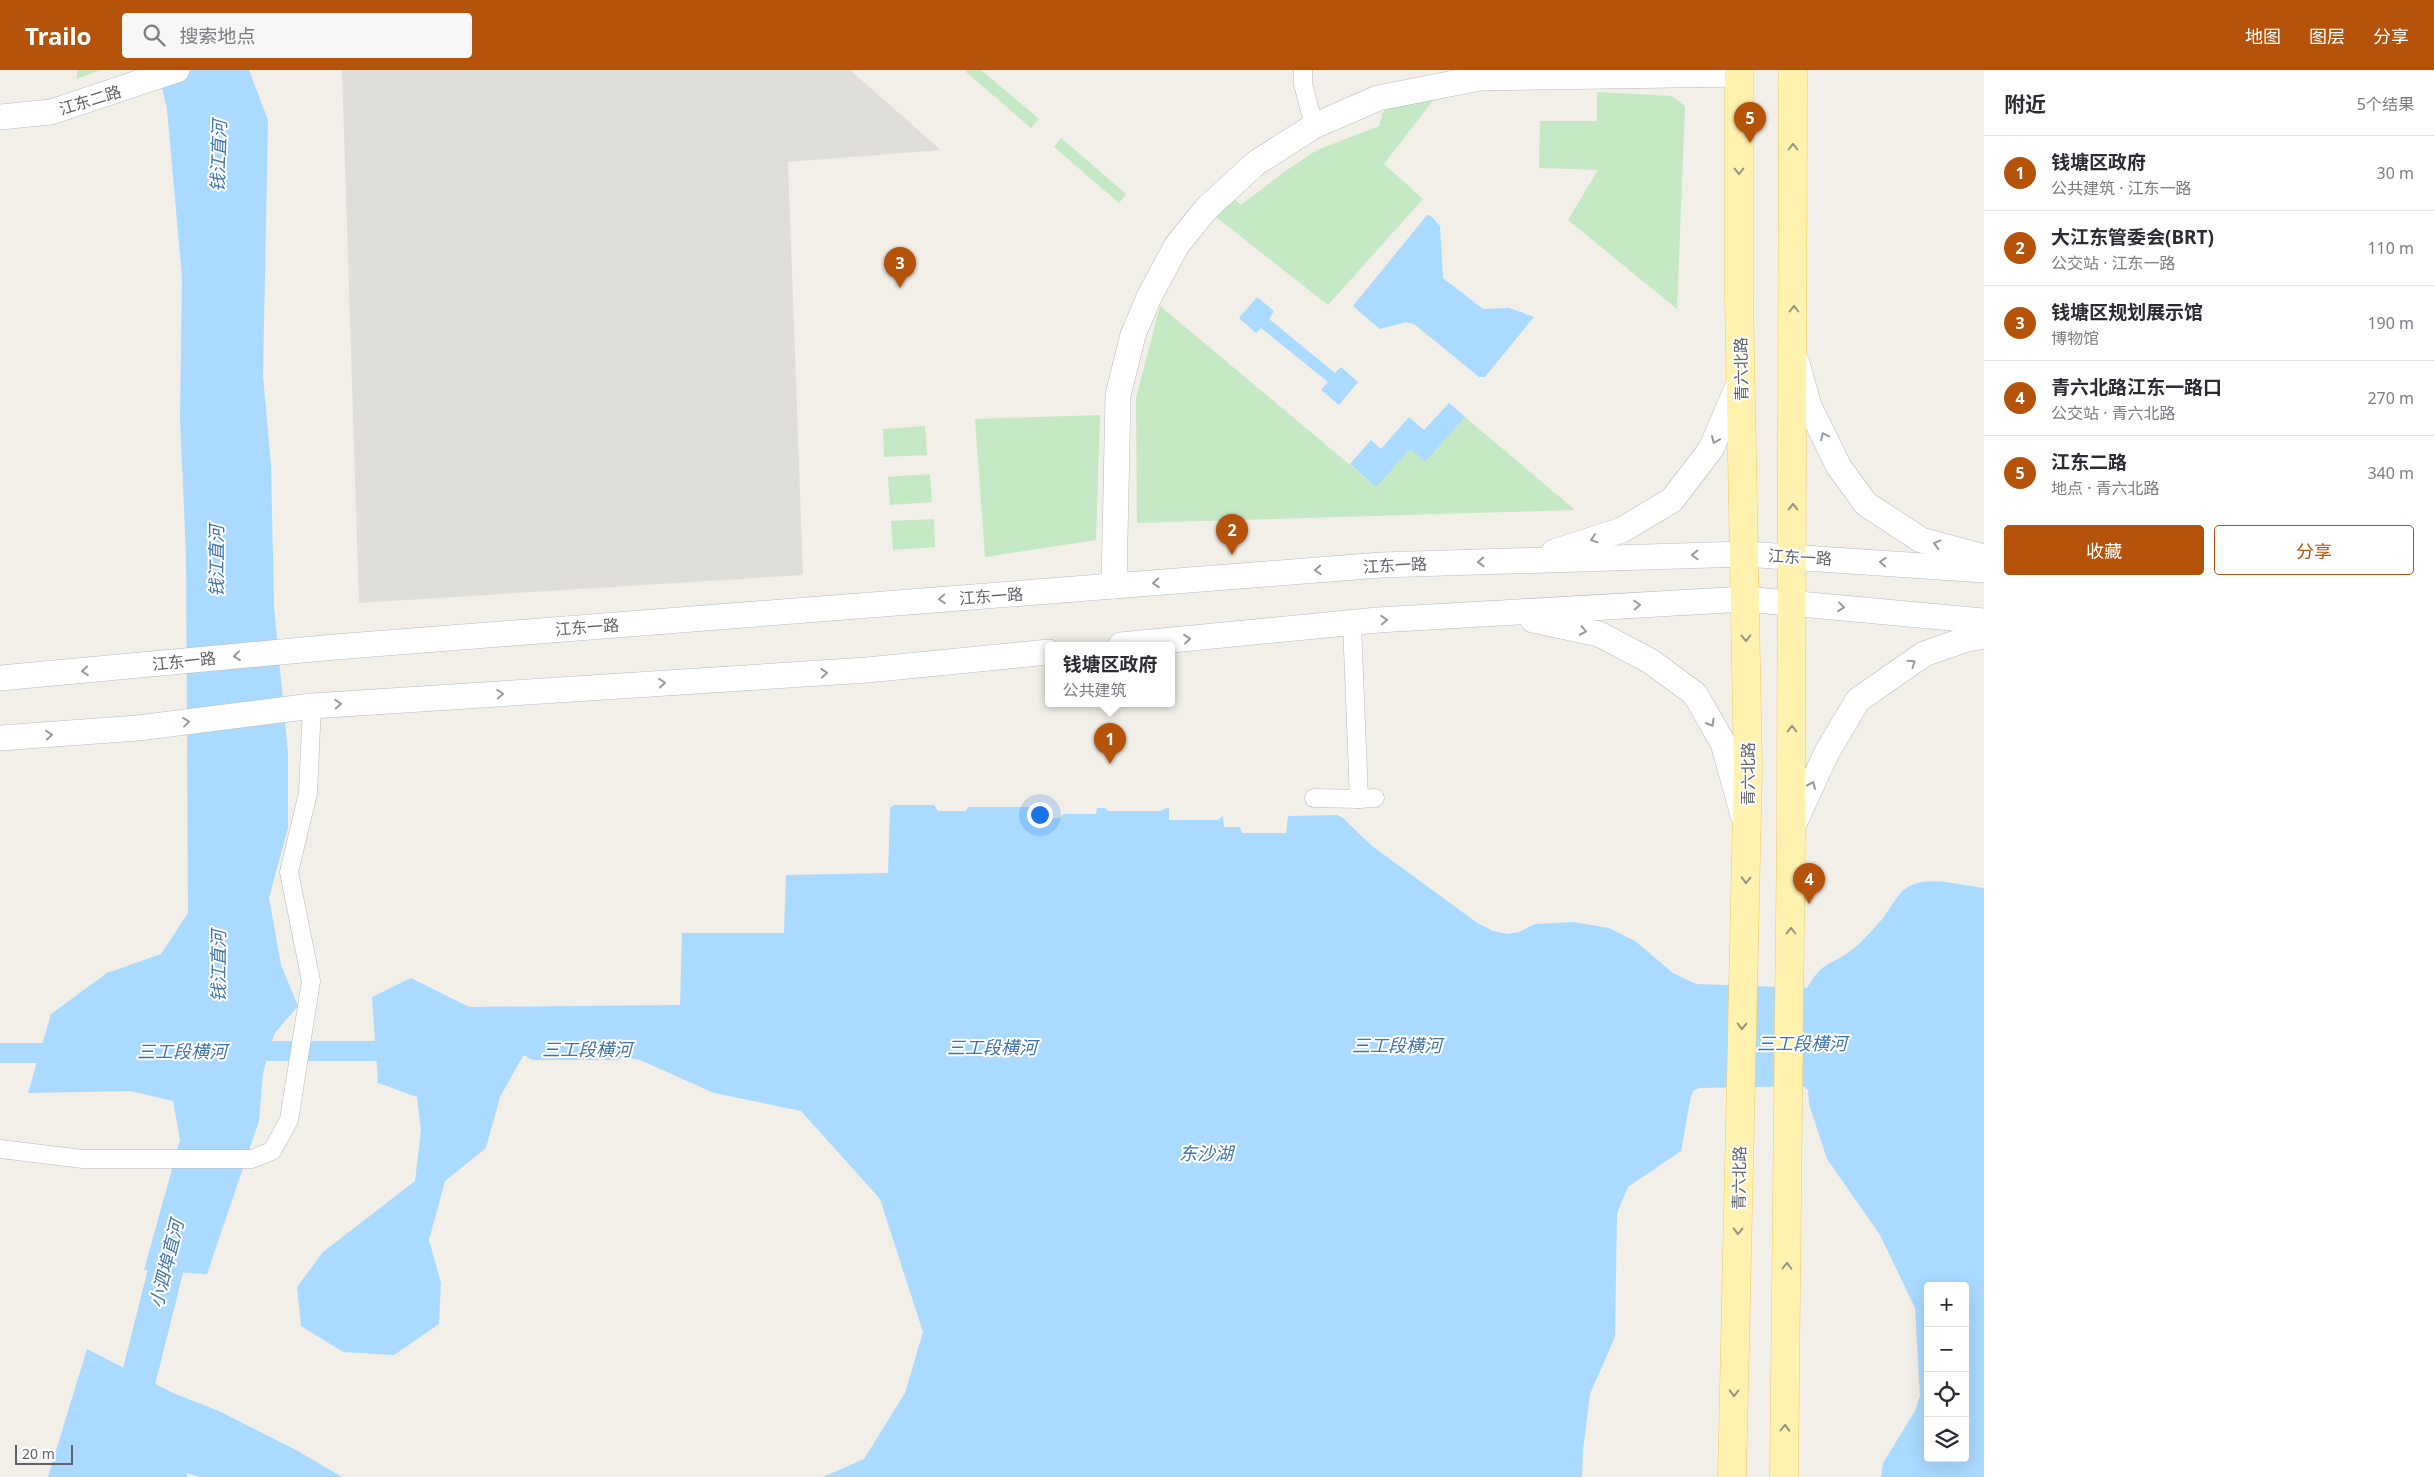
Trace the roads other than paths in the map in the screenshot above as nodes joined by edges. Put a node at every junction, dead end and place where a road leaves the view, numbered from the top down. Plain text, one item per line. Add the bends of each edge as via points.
1 (177, 70) edge
2 (1303, 70) edge
3 (1793, 70) edge
4 (1739, 72) edge
5 (0, 117) edge
6 (1314, 126) junction
7 (1794, 350) junction
8 (1741, 379) junction
9 (1744, 554) junction
10 (1793, 556) junction
11 (1984, 558) edge
12 (1529, 561) junction
13 (1984, 570) edge
14 (1114, 586) junction
15 (1745, 599) junction
16 (1792, 603) junction
17 (1501, 613) junction
18 (1984, 621) edge
19 (1352, 623) junction
20 (1984, 636) edge
21 (1152, 642) edge
22 (1045, 652) edge
23 (0, 678) edge
24 (301, 708) junction
25 (0, 738) edge
26 (1314, 798) dead end
27 (1792, 830) junction
28 (1747, 831) junction
29 (0, 1149) edge
30 (1732, 1477) edge
31 (1784, 1477) edge

1 - 5 main road, 江东二路 via 51,112
2 - 6 street via 1303,84
7 -> 3 main road
4 - 6 main road via 1480,78 1378,98
4 -> 8 main road, 青六北路
6 - 14 main road via 1256,163 1206,209 1177,245 1149,297 1133,335 1118,395
10 -> 7 main road
11 -> 7 main road via 1921,540 1866,504 1839,467 1809,406
8 - 9 main road, 青六北路
8 -> 12 main road via 1711,449 1672,500 1622,530
9 - 10 main road, 江东一路
9 -> 12 main road, 江东一路
9 - 15 main road, 青六北路
13 -> 10 main road, 江东一路
10 - 16 main road
12 -> 14 main road, 江东一路 via 1381,565
14 -> 23 main road, 江东一路 via 285,651
15 - 16 main road
17 -> 15 main road
15 -> 28 main road, 青六北路
16 -> 18 main road
27 -> 16 main road
19 -> 17 main road
17 -> 28 main road via 1598,634 1650,661 1695,694 1723,743
21 -> 19 main road
19 - 26 street via 1367,799
27 -> 20 main road via 1827,752 1858,700 1924,654
24 -> 22 main road via 866,670
25 -> 24 main road via 138,728
24 - 29 street via 308,793 289,872 310,981 289,1120 272,1151 252,1159 83,1159
31 -> 27 main road
28 -> 30 main road, 青六北路

